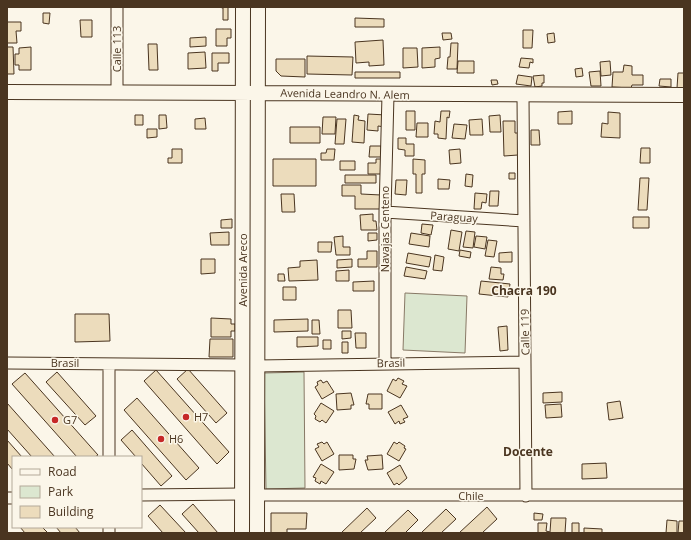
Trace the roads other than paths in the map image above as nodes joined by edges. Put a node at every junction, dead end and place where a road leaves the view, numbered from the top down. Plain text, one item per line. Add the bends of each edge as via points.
1 (118, 7) edge
2 (243, 7) edge
3 (258, 7) edge
4 (7, 92) edge
5 (117, 92) junction
6 (243, 92) junction
7 (258, 94) junction
8 (388, 95) junction
9 (684, 95) edge
10 (523, 96) junction
11 (385, 212) junction
12 (524, 222) junction
13 (525, 362) junction
14 (7, 363) edge
15 (385, 363) junction
16 (109, 364) junction
17 (243, 365) junction
18 (257, 366) junction
19 (109, 456) edge
20 (242, 494) junction
21 (257, 495) junction
22 (684, 495) edge
23 (142, 496) edge
24 (526, 496) junction
25 (242, 533) edge
26 (257, 533) edge

1 - 5 street, Calle 113
2 - 6 main road, Avenida Areco
3 - 7 main road, Avenida Areco
4 - 5 main road, Avenida Leandro N. Alem
5 - 6 main road, Avenida Leandro N. Alem
6 - 7 main road, Avenida Leandro N. Alem
6 - 17 main road, Avenida Areco
7 - 8 main road, Avenida Leandro N. Alem
7 - 18 main road, Avenida Areco
8 - 10 main road, Avenida Leandro N. Alem
8 - 11 street, Navajas Centeno
9 - 10 main road, Avenida Leandro N. Alem
10 - 12 street, Calle 119
11 - 12 street, Paraguay
11 - 15 street, Navajas Centeno
12 - 13 street, Calle 119
13 - 15 street, Brasil
13 - 24 street, Calle 119
14 - 16 street, Brasil
15 - 18 street, Brasil
16 - 17 street, Brasil
16 - 19 street
17 - 20 main road, Avenida Areco
18 - 21 main road, Avenida Areco
20 - 23 street
20 - 25 main road, Avenida Areco
21 - 24 street, Chile
21 - 26 main road, Avenida Areco
22 - 24 street, Chile

